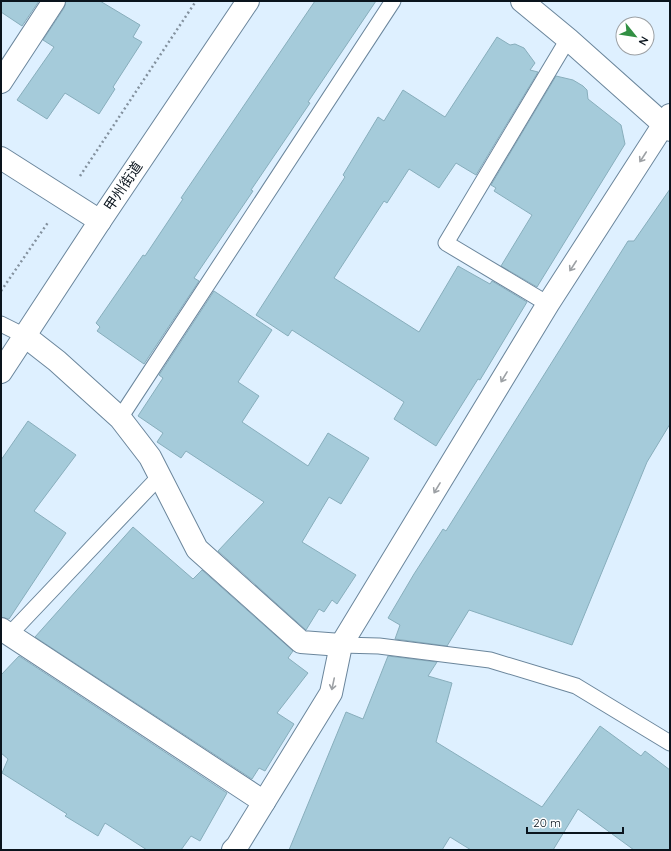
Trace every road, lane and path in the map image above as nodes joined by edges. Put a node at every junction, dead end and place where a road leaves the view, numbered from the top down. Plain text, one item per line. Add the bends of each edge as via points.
1 (54, 1) edge
2 (196, 1) edge
3 (248, 1) edge
4 (393, 1) edge
5 (522, 1) edge
6 (568, 39) junction
7 (1, 82) edge
8 (668, 123) edge
9 (1, 158) edge
10 (78, 178) dead end
11 (52, 217) dead end
12 (100, 221) junction
13 (1, 291) edge
14 (548, 304) junction
15 (1, 324) edge
16 (25, 336) junction
17 (1, 372) edge
18 (120, 418) junction
19 (160, 476) junction
20 (5, 632) edge
21 (341, 646) junction
22 (670, 743) edge
23 (264, 802) junction
24 (233, 850) edge

1 - 7 main road
2 - 10 path
3 - 12 main road, 甲州街道
4 - 18 lane
5 - 6 main road
6 - 8 main road
6 - 14 lane via 446,243
8 -> 14 main road
9 - 12 main road
11 - 13 path
12 - 16 main road, 甲州街道
14 -> 21 main road
15 - 16 lane
16 - 17 main road, 甲州街道
16 - 18 main road
18 - 19 main road via 150,457
19 - 20 lane
19 - 21 main road via 197,549 301,642
20 - 23 main road
21 - 22 lane via 378,646 490,660 576,686
21 -> 23 main road via 331,693
23 - 24 main road

